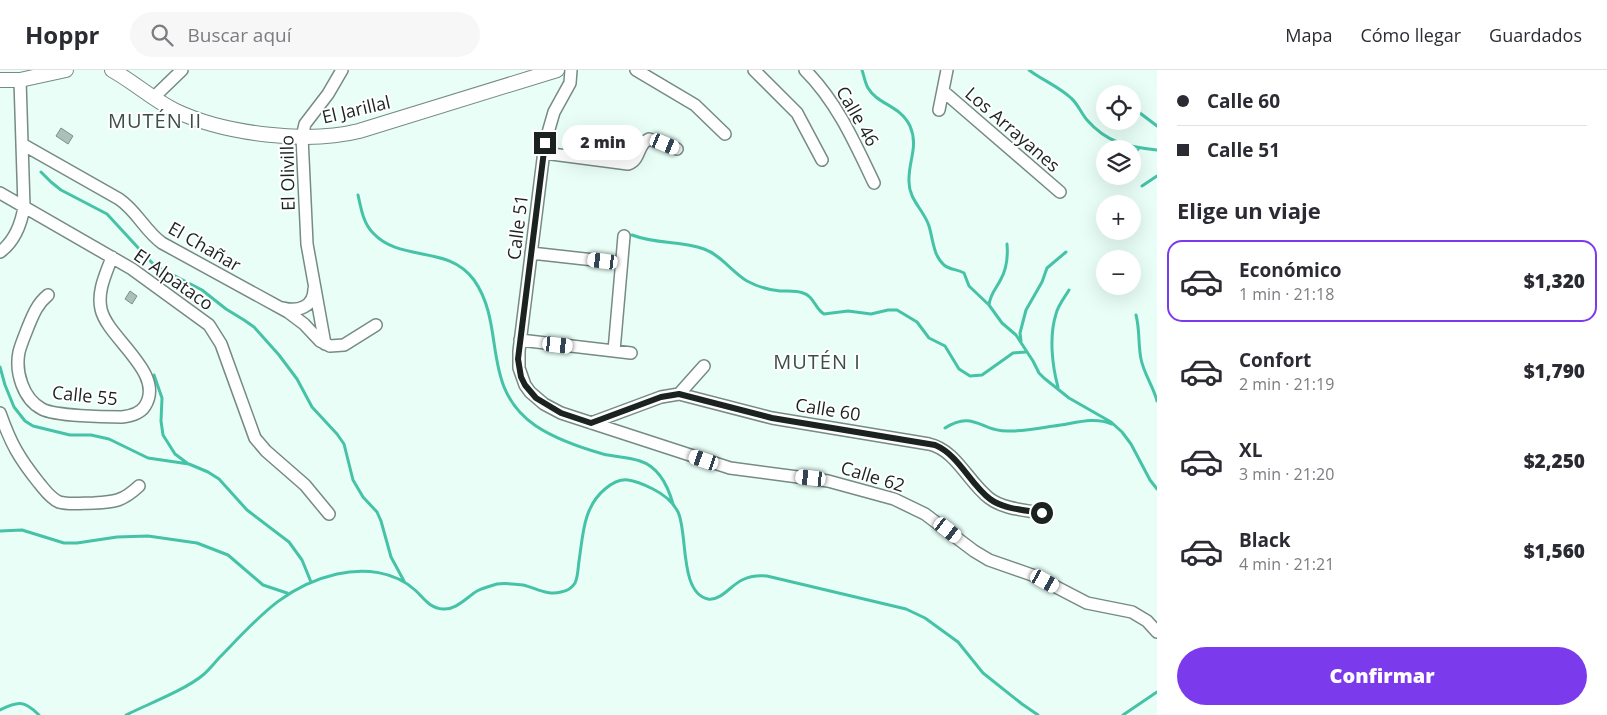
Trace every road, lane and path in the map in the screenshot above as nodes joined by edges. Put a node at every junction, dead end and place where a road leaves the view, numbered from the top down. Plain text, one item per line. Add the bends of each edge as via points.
1 (66, 70) edge
2 (112, 70) edge
3 (182, 70) edge
4 (342, 70) edge
5 (557, 70) edge
6 (571, 70) edge
7 (636, 70) edge
8 (754, 70) edge
9 (805, 70) edge
10 (947, 70) edge
11 (0, 80) edge
12 (20, 80) junction
13 (943, 91) junction
14 (153, 98) junction
15 (939, 110) dead end
16 (725, 134) dead end
17 (302, 137) junction
18 (22, 144) junction
19 (677, 149) dead end
20 (544, 153) junction
21 (822, 160) dead end
22 (874, 184) dead end
23 (1060, 192) dead end
24 (0, 193) edge
25 (24, 207) junction
26 (624, 236) dead end
27 (0, 252) edge
28 (531, 253) junction
29 (112, 257) junction
30 (622, 263) junction
31 (314, 287) junction
32 (48, 295) dead end
33 (279, 307) junction
34 (376, 325) dead end
35 (520, 340) junction
36 (325, 344) junction
37 (614, 351) junction
38 (631, 353) dead end
39 (704, 366) dead end
40 (530, 392) joint
41 (679, 394) junction
42 (0, 413) edge
43 (591, 423) junction
44 (139, 486) dead end
45 (1042, 513) dead end
46 (328, 514) dead end
47 (1157, 632) edge

1 - 12 street
2 - 14 street, El Jarillal
3 - 14 street
4 - 17 street, El Olivillo via 305,124
5 - 17 street, El Jarillal via 359,131 338,136
6 - 20 street, Calle 51 via 570,83 550,122
7 - 16 street via 695,105
8 - 21 street via 797,113
9 - 22 street, Calle 46 via 840,115
10 - 13 street
11 - 12 street
12 - 18 street
13 - 15 street
13 - 23 street, Los Arrayanes
14 - 17 street, El Jarillal via 186,115 220,125
17 - 31 street, El Olivillo via 306,235
18 - 25 street
18 - 33 street, El Chañar via 125,203 162,244
19 - 20 street via 650,139 642,144 635,160 624,164
20 - 28 street, Calle 51
24 - 25 street, El Alpataco
25 - 27 street via 15,235
25 - 29 street, El Alpataco
26 - 30 street
28 - 30 street
28 - 35 street, Calle 51
29 - 32 street, Calle 55 via 101,287 100,309 146,377 149,397 139,412 122,417 56,412 42,409 30,399 20,378 19,353 37,307
29 - 46 street, El Alpataco via 214,330 255,438 305,485
30 - 37 street
31 - 33 street via 313,298 304,307 291,310
31 - 36 street, El Olivillo
33 - 36 street, El Chañar
34 - 36 street via 344,345
35 - 37 street
35 - 40 street, Calle 51 via 519,368
37 - 38 street
39 - 41 street
40 - 43 street, Calle 62 via 552,409
41 - 43 street, Calle 60 via 661,397
41 - 45 street, Calle 60 via 772,418 935,445 946,451 990,498 1000,504
42 - 44 street via 21,460 47,493 58,501 71,504 113,502 125,498
43 - 47 street, Calle 62 via 730,468 828,481 894,499 925,514 989,560 1035,576 1087,603 1132,612 1147,620

